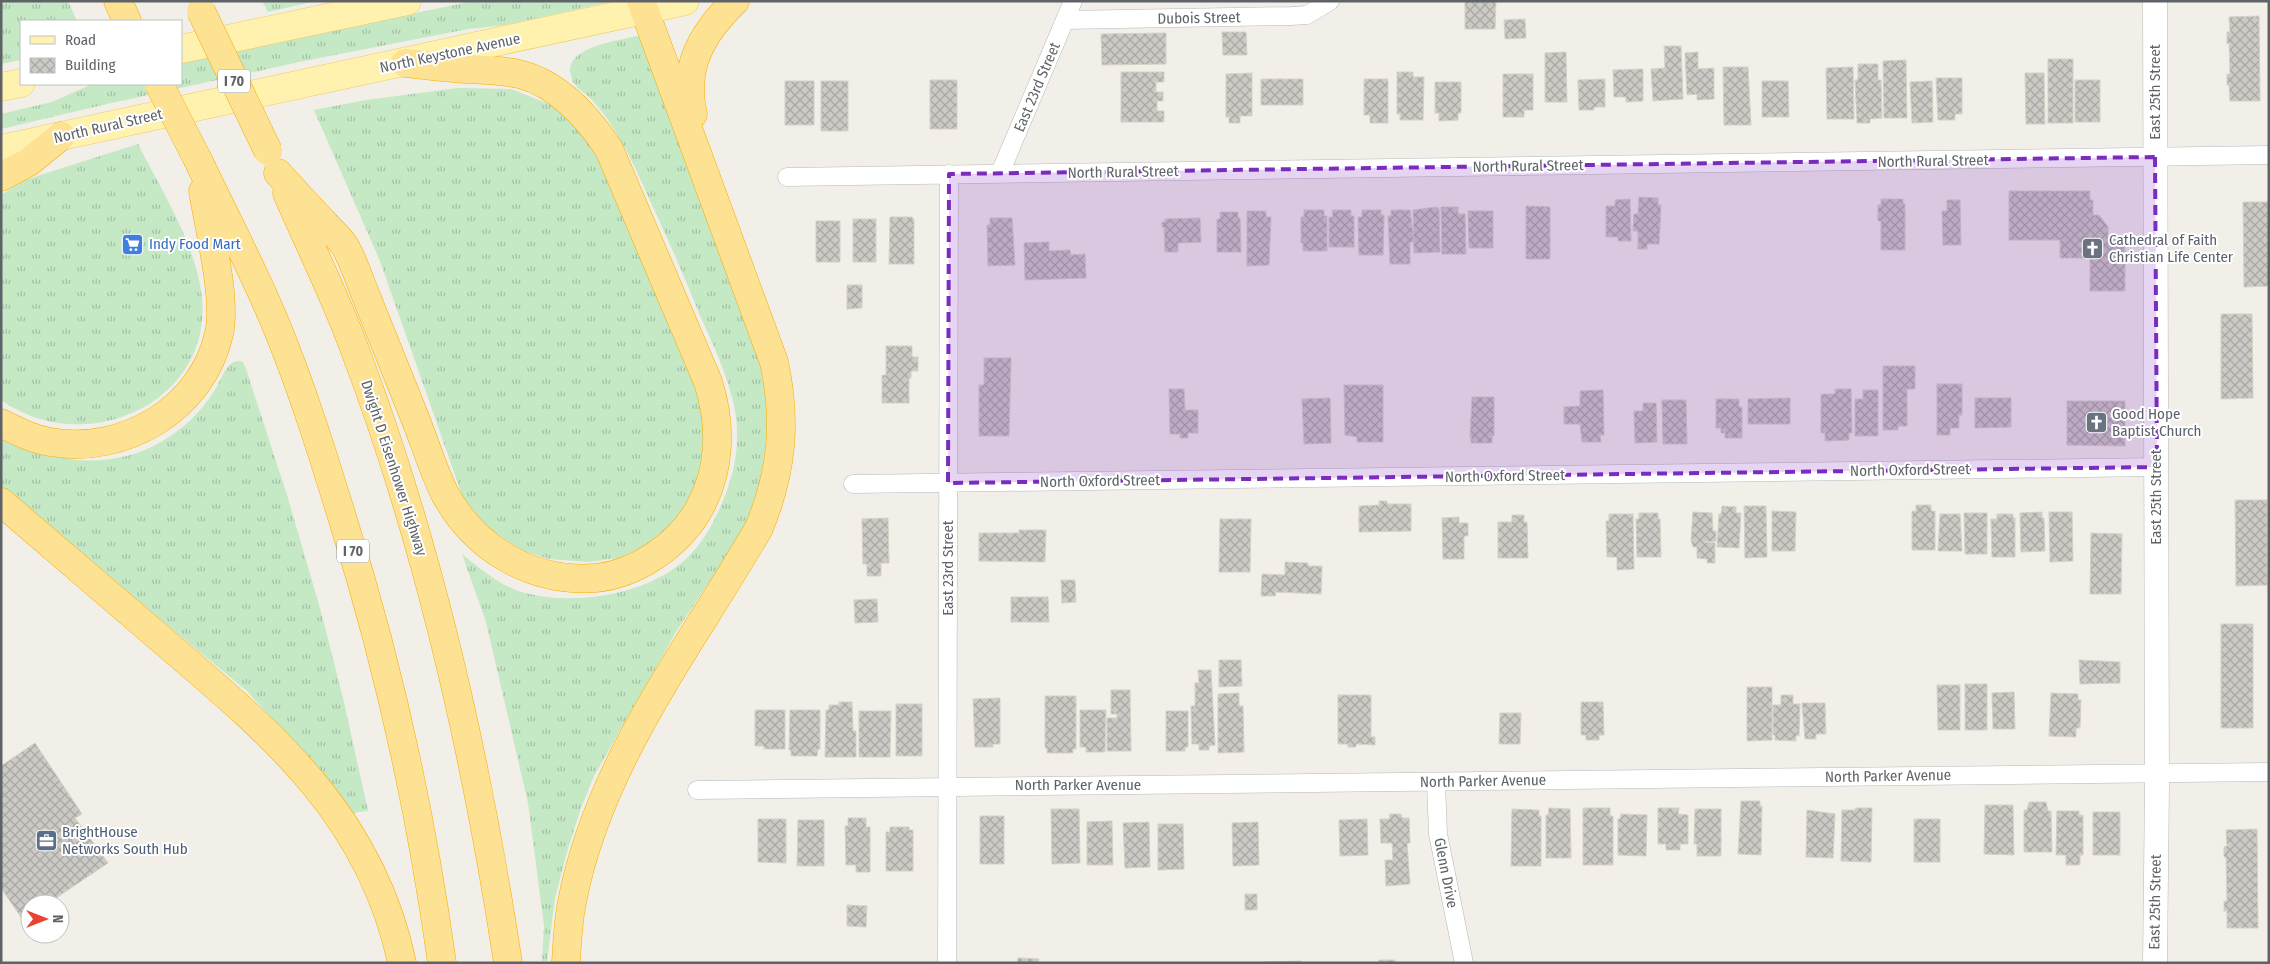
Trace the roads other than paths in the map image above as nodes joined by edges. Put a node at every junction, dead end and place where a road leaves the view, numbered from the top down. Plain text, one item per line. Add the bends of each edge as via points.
1 (118, 1) edge
2 (407, 1) edge
3 (685, 1) edge
4 (735, 1) edge
5 (1073, 1) edge
6 (1330, 1) edge
7 (2155, 1) edge
8 (643, 5) edge
9 (198, 6) edge
10 (127, 20) edge
11 (1065, 20) junction
12 (184, 49) edge
13 (404, 63) junction
14 (20, 83) edge
15 (160, 85) edge
16 (1, 87) edge
17 (214, 102) joint
18 (61, 136) junction
19 (1, 149) edge
20 (2269, 155) edge
21 (699, 156) junction
22 (2155, 157) junction
23 (198, 160) junction
24 (273, 162) junction
25 (1000, 173) junction
26 (949, 174) junction
27 (787, 176) dead end
28 (1, 177) edge
29 (1, 423) edge
30 (2157, 467) junction
31 (948, 483) junction
32 (853, 484) dead end
33 (1, 502) edge
34 (2157, 772) junction
35 (2269, 772) edge
36 (1436, 782) junction
37 (948, 786) junction
38 (697, 790) dead end
39 (402, 963) edge
40 (442, 963) edge
41 (508, 963) edge
42 (566, 963) edge
43 (947, 963) edge
44 (1464, 963) edge
45 (2155, 963) edge

1 - 10 highway
2 - 12 main road
3 - 8 main road, North Keystone Avenue
4 - 21 highway via 704,39 690,74 689,90
5 - 11 street, East 23rd Street
6 - 11 street, Dubois Street via 1306,14 1291,16
7 - 22 street, East 25th Street
8 - 13 main road, North Keystone Avenue
8 - 21 highway
9 - 24 highway, Dwight D Eisenhower Highway / I 70, bridge
11 - 25 street, East 23rd Street
13 - 17 main road, North Keystone Avenue
13 - 24 highway via 521,74 564,98 588,119 609,148 714,401 718,426 714,469 702,504 678,538 644,562 604,577 580,579 521,566 502,556 470,530 444,492 345,246
14 - 16 main road
15 - 23 highway, I 70, bridge
17 - 18 main road, North Rural Street
18 - 19 main road, North Rural Street
18 - 28 highway via 29,162
20 - 22 street, North Rural Street
21 - 42 highway via 774,362 781,412 778,471 770,502 758,528 638,726 610,782 578,875 571,904
22 - 25 street, North Rural Street
22 - 30 street, East 25th Street
23 - 29 highway via 221,309 219,333 210,360 196,384 172,410 149,426 106,442 78,445 50,442 32,438
23 - 40 highway, I 70 via 291,362 358,566 407,765
24 - 41 highway, Dwight D Eisenhower Highway / I 70 via 353,343 390,448 442,628 464,719
25 - 26 street, North Rural Street
26 - 27 street, North Rural Street
26 - 31 street, East 23rd Street
30 - 31 street, North Oxford Street
30 - 34 street, East 25th Street
31 - 32 street, North Oxford Street
31 - 37 street, East 23rd Street
33 - 39 highway via 216,686 309,777 360,848 382,898
34 - 35 street, North Parker Avenue
34 - 36 street, North Parker Avenue
34 - 45 street, East 25th Street
36 - 37 street, North Parker Avenue
36 - 44 street, Glenn Drive via 1438,834
37 - 38 street, North Parker Avenue
37 - 43 street, East 23rd Street

